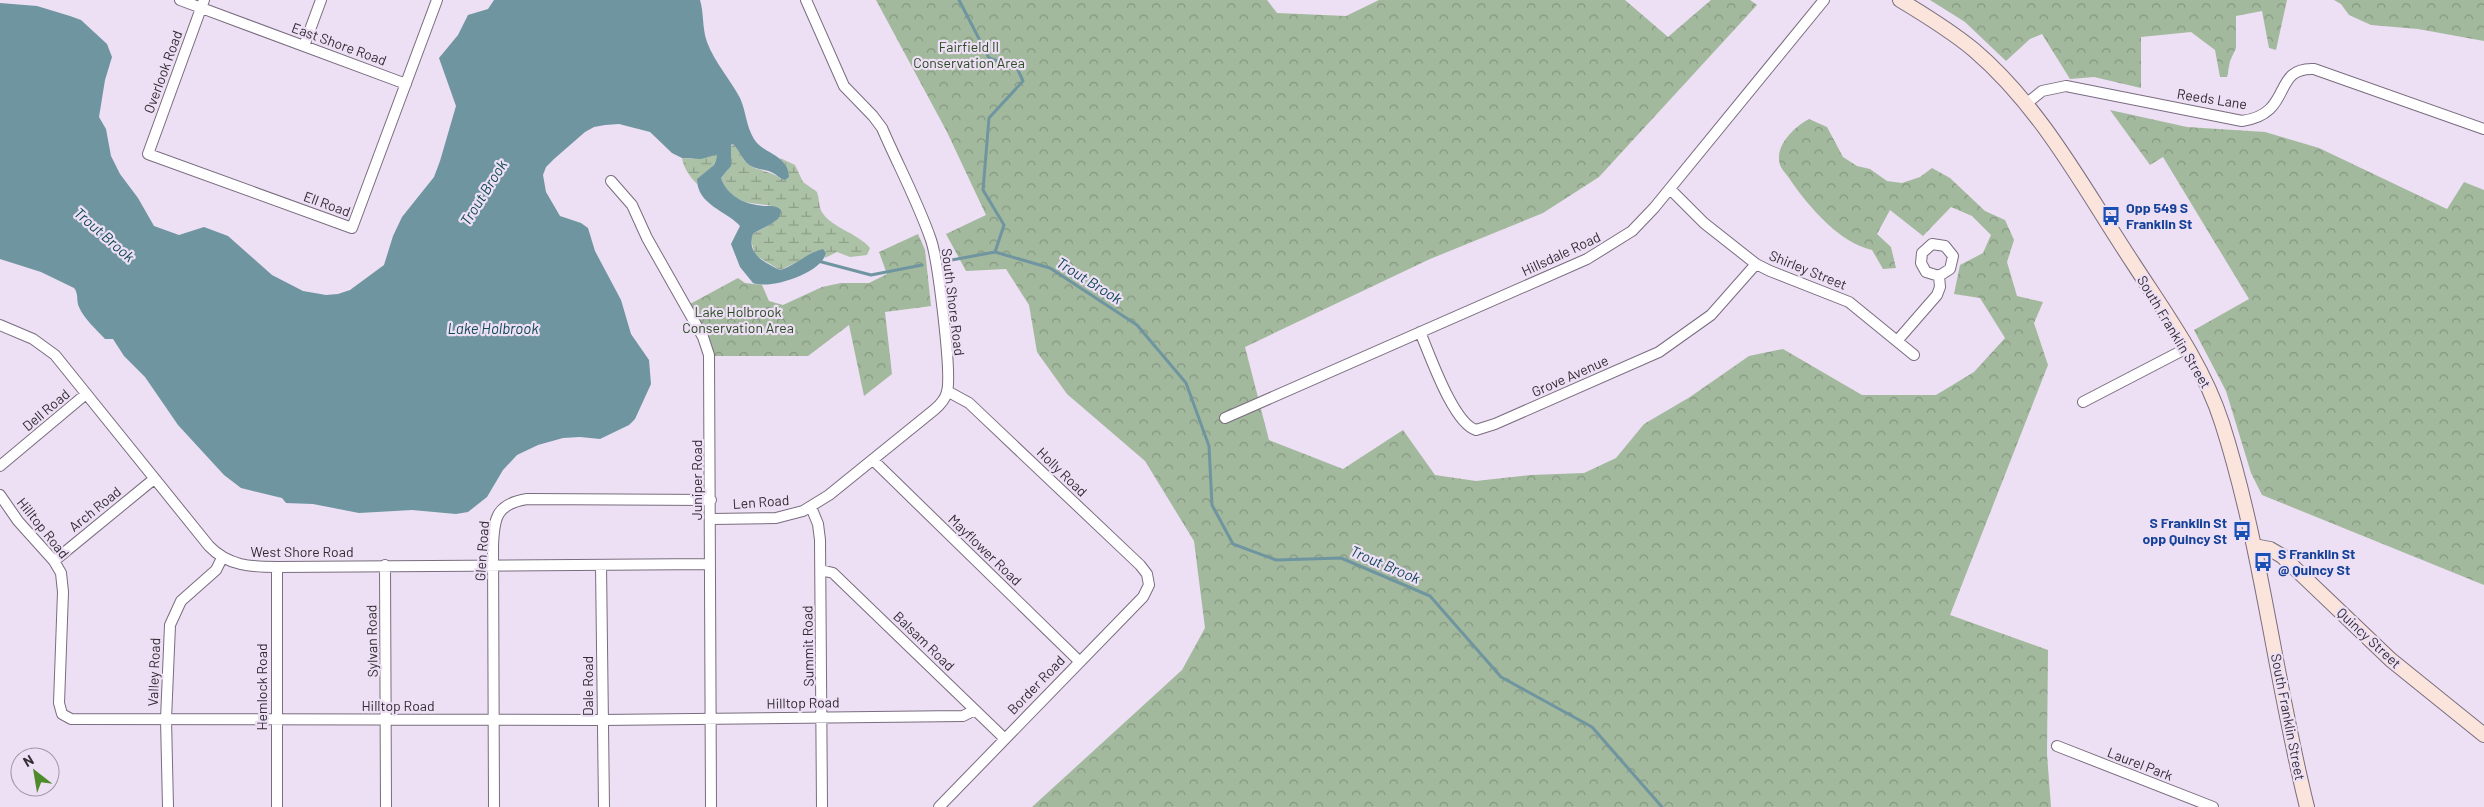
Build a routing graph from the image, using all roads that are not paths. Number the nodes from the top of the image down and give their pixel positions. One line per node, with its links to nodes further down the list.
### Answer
1 (180, 0): 7 (street, East Shore Road)
2 (321, 0): 8 (street)
3 (437, 0): 9 (street)
4 (806, 0): 22 (street, South Shore Road)
5 (1824, 0): 14 (street, Hillsdale Road)
6 (1900, 0): 10 (main road, South Franklin Street)
7 (202, 4): 8 (street, East Shore Road); 12 (street, Overlook Road)
8 (304, 46): 9 (street, East Shore Road)
9 (406, 84): 12 (street, Ell Road)
10 (2026, 104): 11 (street, Reeds Lane); 20 (main road, South Franklin Street)
11 (2483, 127)
12 (148, 154)
13 (611, 181): 30 (street, Juniper Road)
14 (1670, 189): 15 (street, Shirley Street); 18 (street, Hillsdale Road)
15 (1756, 264): 18 (street, Grove Avenue); 19 (street, Shirley Street)
16 (1939, 276): 19 (street)
17 (0, 325): 23 (street, West Shore Road)
18 (1420, 332): 25 (street, Hillsdale Road)
19 (1898, 341): 21 (street, Shirley Street)
20 (2188, 348): 24 (street); 33 (main road, South Franklin Street)
21 (1914, 355)
22 (947, 391): 26 (street); 42 (street, Holly Road)
23 (86, 394): 27 (street, Dell Road); 28 (street, West Shore Road)
24 (2083, 402)
25 (1225, 418)
26 (873, 460): 31 (street); 43 (street, Mayflower Road)
27 (0, 466)
28 (154, 479): 34 (street, West Shore Road); 35 (street, Arch Road)
29 (0, 495): 35 (street, Hilltop Road)
30 (711, 500): 32 (street, Juniper Road); 38 (street, Glen Road)
31 (811, 508): 32 (street, Len Road); 41 (street, Summit Road)
32 (711, 519): 36 (street, Juniper Road)
33 (2254, 546): 52 (main road, Quincy Street); 64 (main road, South Franklin Street)
34 (222, 558): 40 (street, West Shore Road); 47 (street, Valley Road)
35 (54, 561): 47 (street, Hilltop Road)
36 (710, 564): 39 (street, West Shore Road); 49 (street, Juniper Road)
37 (385, 565): 38 (street, West Shore Road); 40 (street, West Shore Road); 50 (street, Sylvan Road)
38 (493, 565): 39 (street, West Shore Road); 46 (street, Glen Road)
39 (601, 565): 51 (street, Dale Road)
40 (277, 567): 48 (street, Hemlock Road)
41 (821, 570): 44 (street, Balsam Road); 45 (street, Summit Road)
42 (1149, 581): 43 (street, Border Road)
43 (1079, 661): 53 (street, Border Road)
44 (975, 710): 45 (street, Hilltop Road); 53 (street, Balsam Road)
45 (822, 716): 49 (street, Hilltop Road); 61 (street, Summit Road)
46 (493, 718): 50 (street, Hilltop Road); 51 (street, Hilltop Road); 58 (street, Glen Road)
47 (166, 719): 48 (street, Hilltop Road); 55 (street, Valley Road)
48 (276, 719): 50 (street, Hilltop Road); 56 (street, Hemlock Road)
49 (710, 719): 51 (street, Hilltop Road); 60 (street, Juniper Road)
50 (386, 720): 57 (street, Sylvan Road)
51 (602, 720): 59 (street, Dale Road)
52 (2484, 735)
53 (1004, 738): 62 (street, Border Road)
54 (2057, 746): 63 (street, Laurel Park)
55 (168, 807)
56 (277, 807)
57 (386, 807)
58 (494, 807)
59 (604, 807)
60 (711, 807)
61 (822, 807)
62 (939, 807)
63 (2213, 807)
64 (2307, 807)

